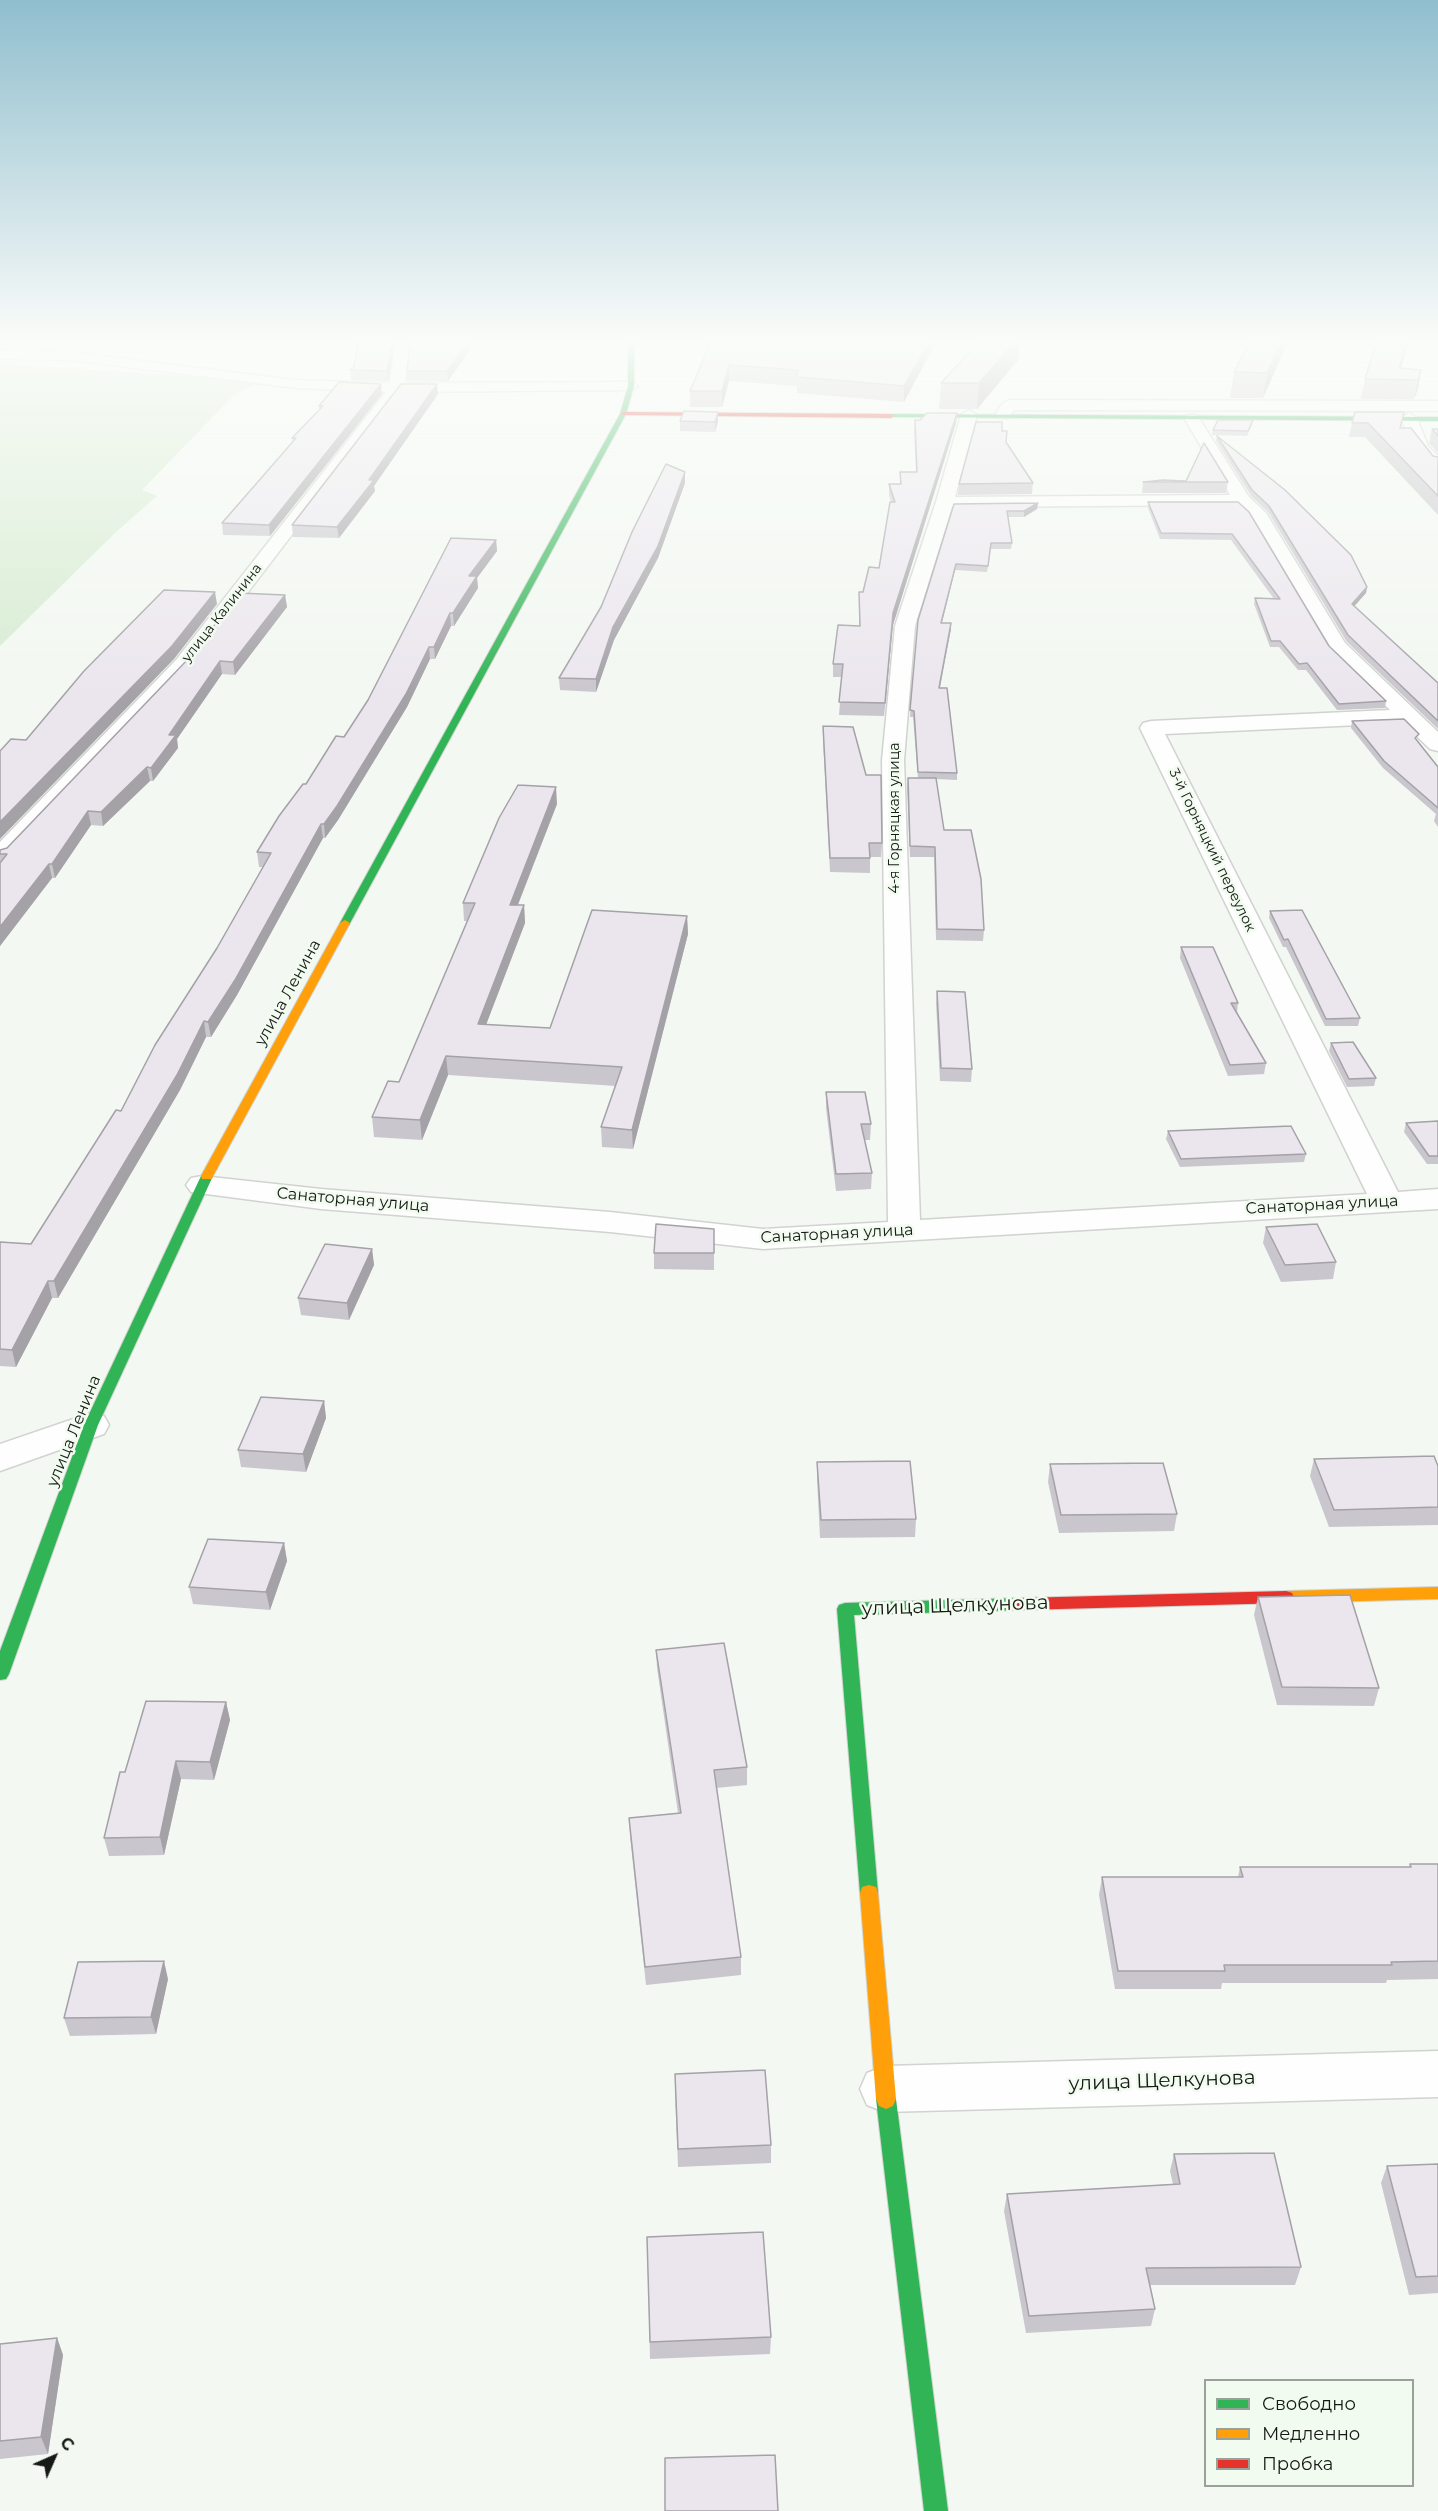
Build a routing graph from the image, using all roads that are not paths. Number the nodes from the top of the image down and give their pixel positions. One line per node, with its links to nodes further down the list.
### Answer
1 (340, 461): 9 (street, улица Калинина)
2 (597, 461): 10 (main road, улица Ленина)
3 (956, 461): 6 (street, 4-я Горняцкая улица)
4 (1218, 461): 5 (street)
5 (1242, 500): 6 (street); 7 (street)
6 (945, 502): 13 (street, 4-я Горняцкая улица)
7 (1407, 716): 8 (street); 12 (street, 3-й Горняцкий переулок)
8 (1438, 744)
9 (0, 856)
10 (202, 1185): 13 (street, Санаторная улица); 14 (main road, улица Ленина)
11 (1438, 1199): 12 (street, Санаторная улица)
12 (1387, 1201): 13 (street, Санаторная улица)
13 (904, 1231)
14 (92, 1425): 15 (street); 17 (main road, улица Ленина)
15 (0, 1458)
16 (1438, 1593): 19 (main road, улица Щелкунова)
17 (0, 1674)
18 (1438, 2074): 19 (street, улица Щелкунова)
19 (885, 2089): 20 (main road, улица Щелкунова)
20 (936, 2511)

